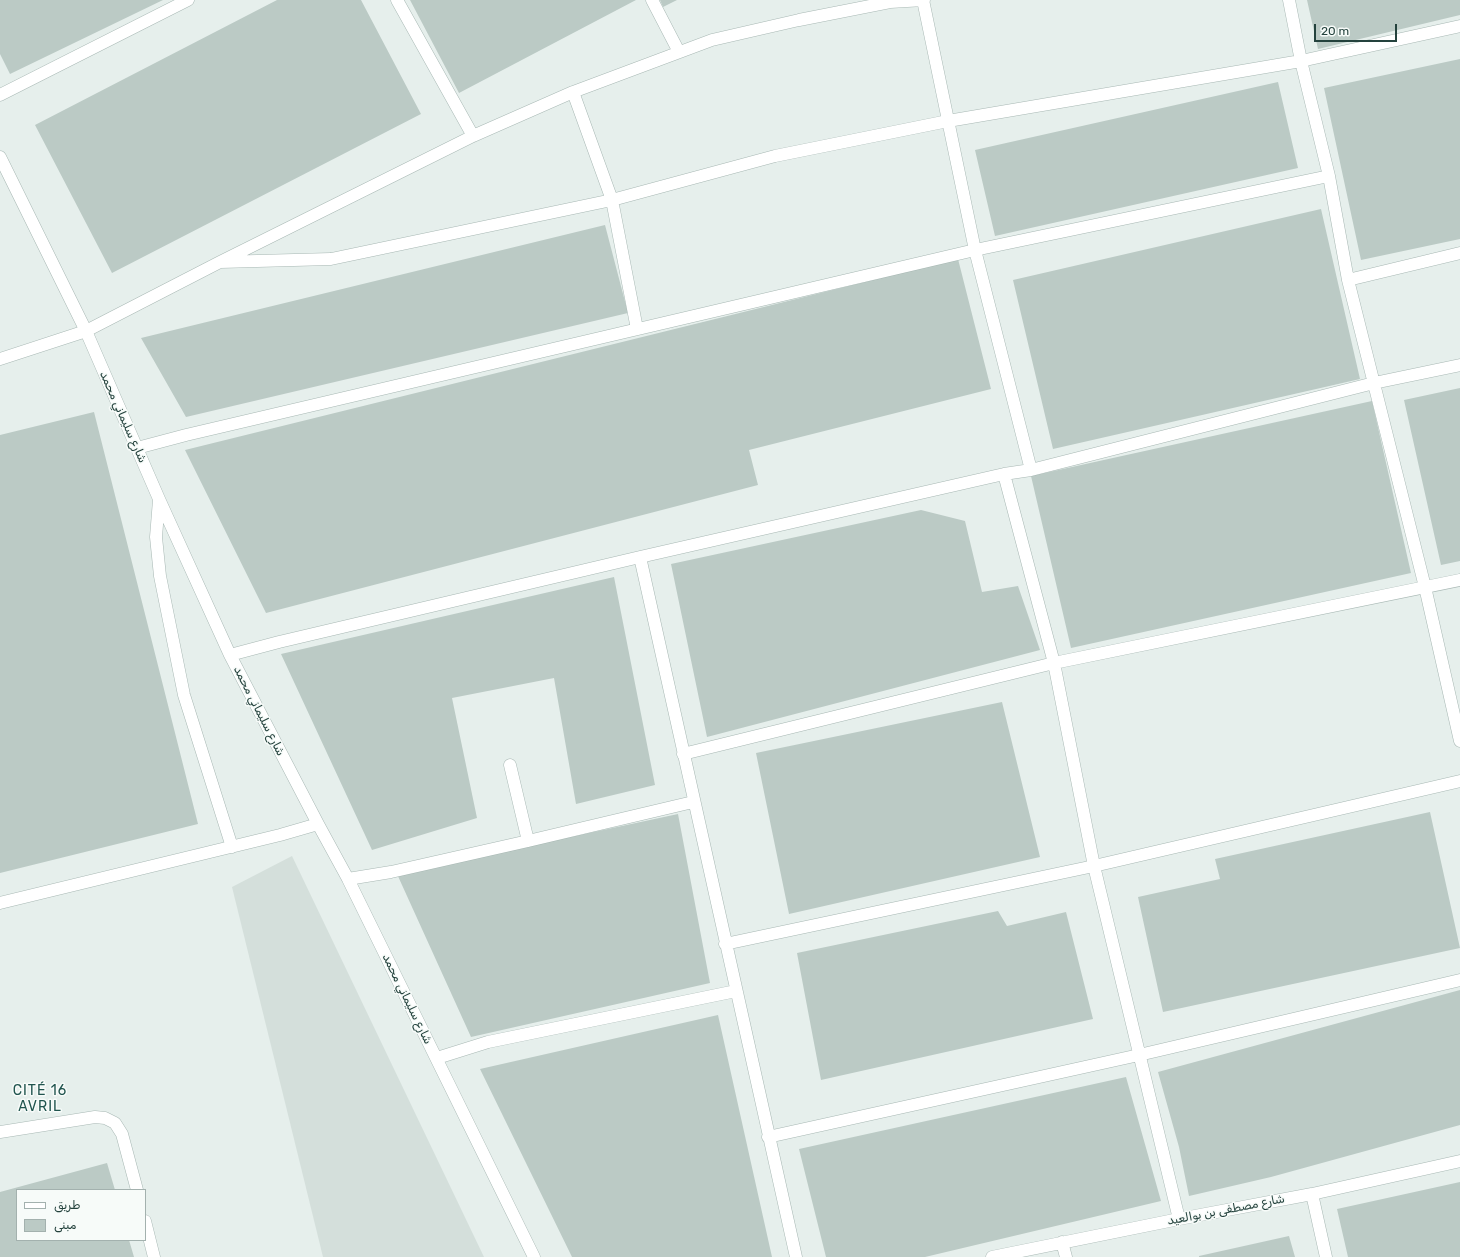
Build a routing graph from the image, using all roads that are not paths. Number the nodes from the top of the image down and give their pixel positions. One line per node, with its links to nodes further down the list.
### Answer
1 (188, 0): 11 (street)
2 (397, 0): 13 (street)
3 (652, 0): 8 (street)
4 (924, 0): 6 (street); 12 (street)
5 (1288, 0): 9 (street)
6 (890, 1): 8 (street)
7 (1460, 26): 9 (street)
8 (679, 52): 10 (street)
9 (1302, 61): 12 (street); 15 (street)
10 (573, 92): 13 (street); 16 (street)
11 (0, 95)
12 (948, 121): 16 (street); 17 (street)
13 (472, 136): 19 (street)
14 (0, 157): 22 (street, شارع سليماني محمد)
15 (1329, 176): 17 (street); 20 (street)
16 (612, 200): 19 (street); 21 (street)
17 (975, 250): 21 (street); 27 (street)
18 (1460, 253): 20 (street)
19 (220, 262): 22 (street)
20 (1348, 280): 25 (street)
21 (637, 329): 26 (street)
22 (86, 331): 23 (street); 26 (street, شارع سليماني محمد)
23 (0, 359)
24 (1460, 365): 25 (street)
25 (1374, 383): 27 (street); 32 (street)
26 (136, 448): 29 (street, شارع سليماني محمد)
27 (1031, 470): 28 (street)
28 (1004, 474): 30 (street); 34 (street)
29 (159, 499): 33 (street, شارع سليماني محمد); 42 (street)
30 (640, 557): 33 (street); 36 (street)
31 (1460, 580): 32 (street)
32 (1425, 587): 34 (street); 35 (street)
33 (230, 655): 40 (street, شارع سليماني محمد)
34 (1054, 663): 36 (street); 43 (street)
35 (1460, 741)
36 (683, 754): 39 (street)
37 (510, 765): 41 (street)
38 (1460, 781): 43 (street)
39 (693, 802): 41 (street); 46 (street)
40 (318, 824): 42 (street); 44 (street, شارع سليماني محمد)
41 (528, 841): 44 (street)
42 (232, 847): 45 (street)
43 (1094, 866): 46 (street); 49 (street)
44 (348, 879): 50 (street, شارع سليماني محمد)
45 (0, 903)
46 (725, 944): 48 (street)
47 (1460, 980): 49 (street)
48 (736, 991): 50 (street); 52 (street)
49 (1139, 1055): 52 (street); 56 (street)
50 (437, 1058): 60 (street, شارع سليماني محمد)
51 (0, 1132): 54 (street)
52 (768, 1137): 61 (street)
53 (1460, 1161): 55 (street, شارع مصطفى بن بوالعيد)
54 (137, 1189)
55 (1312, 1194): 56 (street, شارع مصطفى بن بوالعيد); 64 (street)
56 (1179, 1219): 58 (street, شارع مصطفى بن بوالعيد)
57 (146, 1225): 59 (street)
58 (1062, 1242): 62 (street, شارع مصطفى بن بوالعيد); 63 (street)
59 (154, 1257)
60 (534, 1257)
61 (796, 1257)
62 (992, 1257)
63 (1066, 1257)
64 (1326, 1257)

